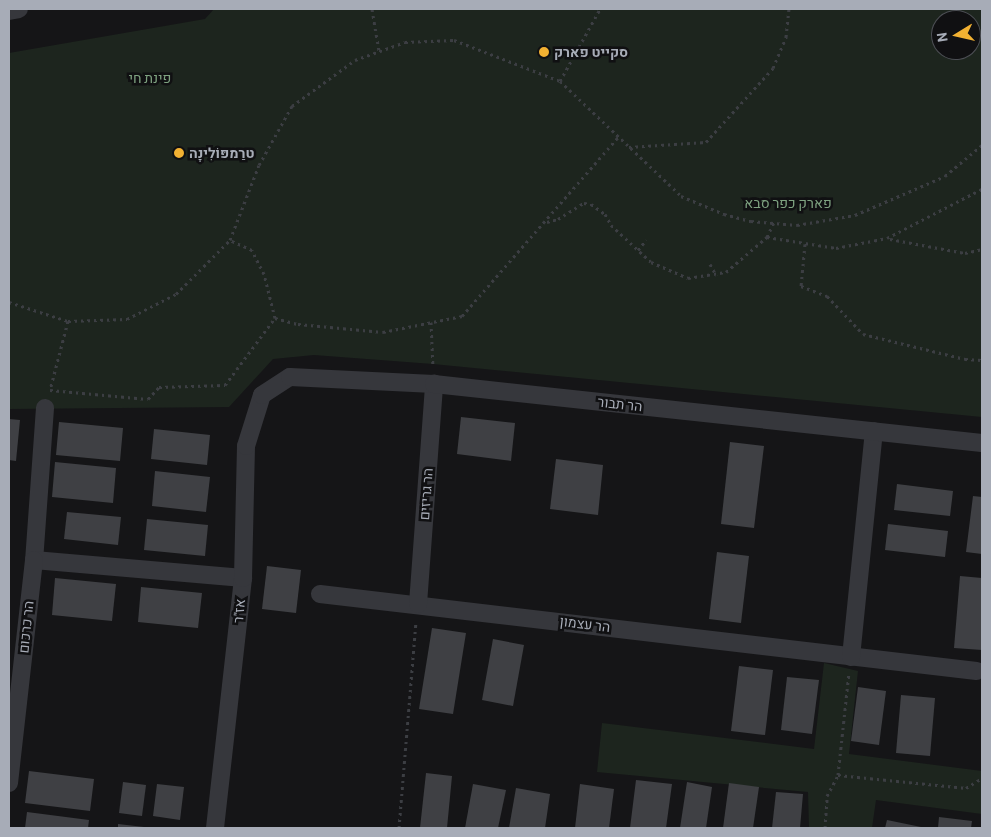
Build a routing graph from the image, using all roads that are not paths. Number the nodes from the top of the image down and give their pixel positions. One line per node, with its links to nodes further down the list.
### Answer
1 (19, 9): 2 (street)
2 (9, 10)
3 (434, 384): 4 (street, הר תבור); 6 (street, הר תבור); 11 (street, הר גריזים)
4 (262, 395): 9 (street, אז"ר)
5 (45, 408): 8 (street, הר כרכום)
6 (874, 431): 7 (street, הר תבור); 12 (street)
7 (982, 443)
8 (34, 560): 9 (street); 14 (street, הר כרכום)
9 (243, 578): 15 (street, אז"ר)
10 (320, 594): 11 (street, הר עצמון)
11 (418, 604): 12 (street, הר עצמון)
12 (851, 657): 13 (street, הר עצמון)
13 (976, 671)
14 (9, 783)
15 (214, 828)

